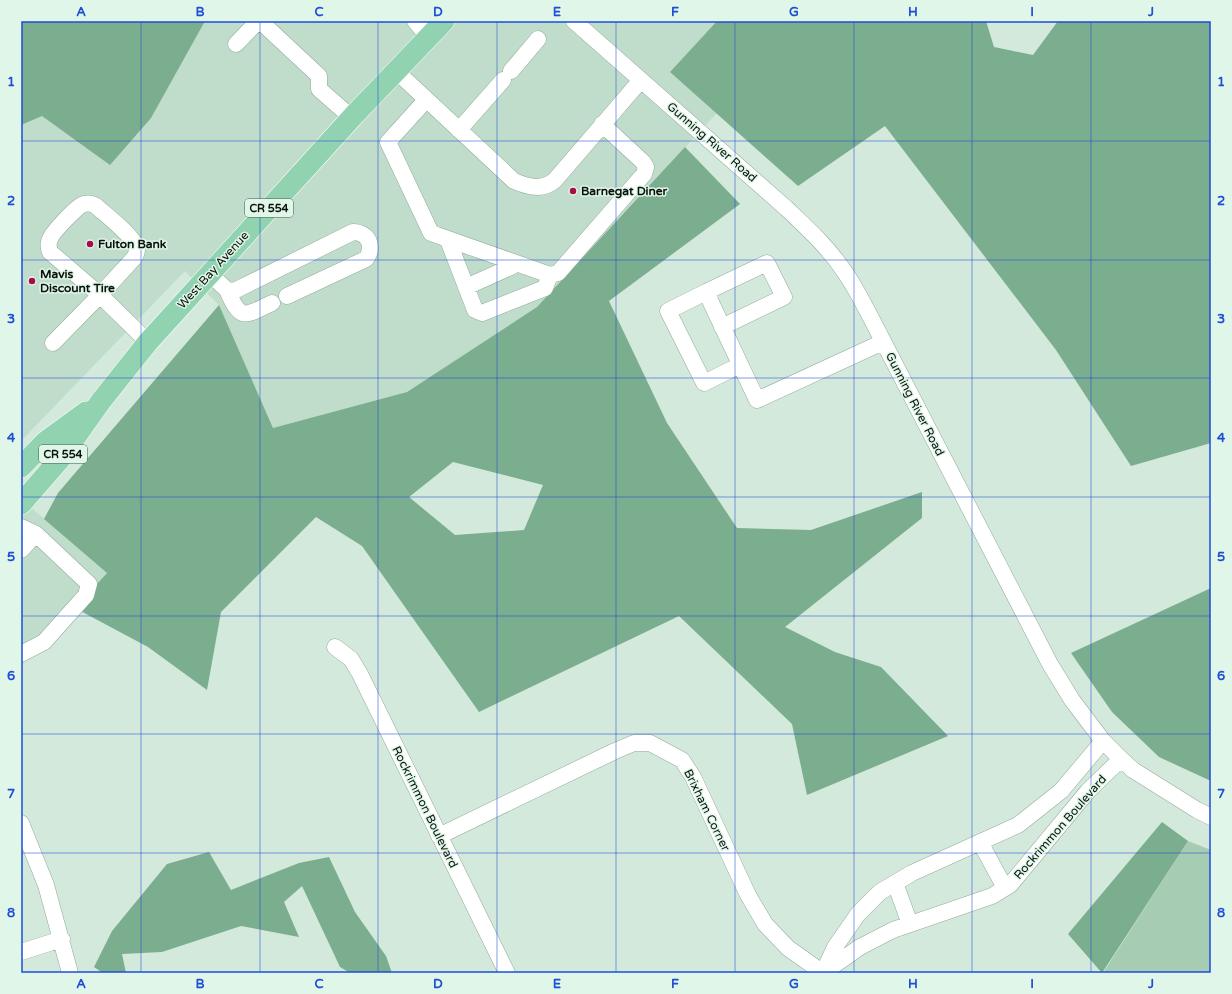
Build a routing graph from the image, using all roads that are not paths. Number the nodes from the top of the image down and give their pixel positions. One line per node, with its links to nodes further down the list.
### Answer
1 (259, 21): 7 (street); 11 (street)
2 (415, 21): 5 (street)
3 (444, 21): 5 (main road, West Bay Avenue / CR 554)
4 (574, 21): 9 (street, Gunning River Road)
5 (428, 37): 8 (main road, West Bay Avenue / CR 554)
6 (538, 39): 13 (street)
7 (236, 44)
8 (396, 72): 10 (street); 11 (main road, West Bay Avenue / CR 554)
9 (641, 80): 12 (street); 26 (street, Gunning River Road)
10 (426, 100): 13 (street); 14 (street)
11 (352, 118): 16 (main road, West Bay Avenue / CR 554)
12 (602, 124): 13 (street); 17 (street)
13 (459, 130)
14 (448, 240): 15 (street); 18 (street)
15 (514, 263): 17 (street); 18 (street)
16 (210, 274): 19 (street); 25 (main road, West Bay Avenue / CR 554)
17 (550, 275): 18 (street)
18 (466, 287)
19 (227, 290): 22 (street); 23 (street)
20 (706, 292): 24 (street); 24 (street); 28 (street)
21 (100, 295): 21 (street); 25 (street); 27 (street)
22 (287, 296)
23 (272, 303)
24 (722, 327): 28 (street)
25 (148, 342): 29 (main road, West Bay Avenue / CR 554)
26 (883, 342): 28 (street); 37 (street, Gunning River Road)
27 (53, 343)
28 (740, 365)
29 (101, 401): 30 (main road, West Bay Avenue / CR 554); 31 (main road, West Bay Avenue / CR 554)
30 (23, 467)
31 (21, 505): 33 (street)
32 (21, 527): 33 (street)
33 (36, 534): 34 (street); 36 (street)
34 (21, 550)
35 (335, 647): 43 (street, Rockrimmon Boulevard)
36 (21, 654)
37 (1103, 741): 38 (street, Gunning River Road); 39 (street, Rockrimmon Boulevard)
38 (1121, 759): 40 (street, Gunning River Road); 42 (street, Rockrimmon Boulevard)
39 (1038, 810): 42 (street); 44 (street, Rockrimmon Boulevard)
40 (1211, 817)
41 (21, 823): 48 (street)
42 (1057, 828): 46 (street, Rockrimmon Boulevard)
43 (439, 836): 51 (street, Rockrimmon Boulevard); 52 (street, Brixham Corner)
44 (980, 842): 45 (street, Rockrimmon Boulevard); 46 (street)
45 (895, 883): 47 (street); 52 (street, Rockrimmon Boulevard)
46 (1005, 888): 47 (street, Rockrimmon Boulevard)
47 (910, 924): 52 (street, Rockrimmon Boulevard)
48 (62, 940): 49 (street); 50 (street)
49 (21, 952)
50 (70, 973)
51 (507, 973)
52 (823, 973)

